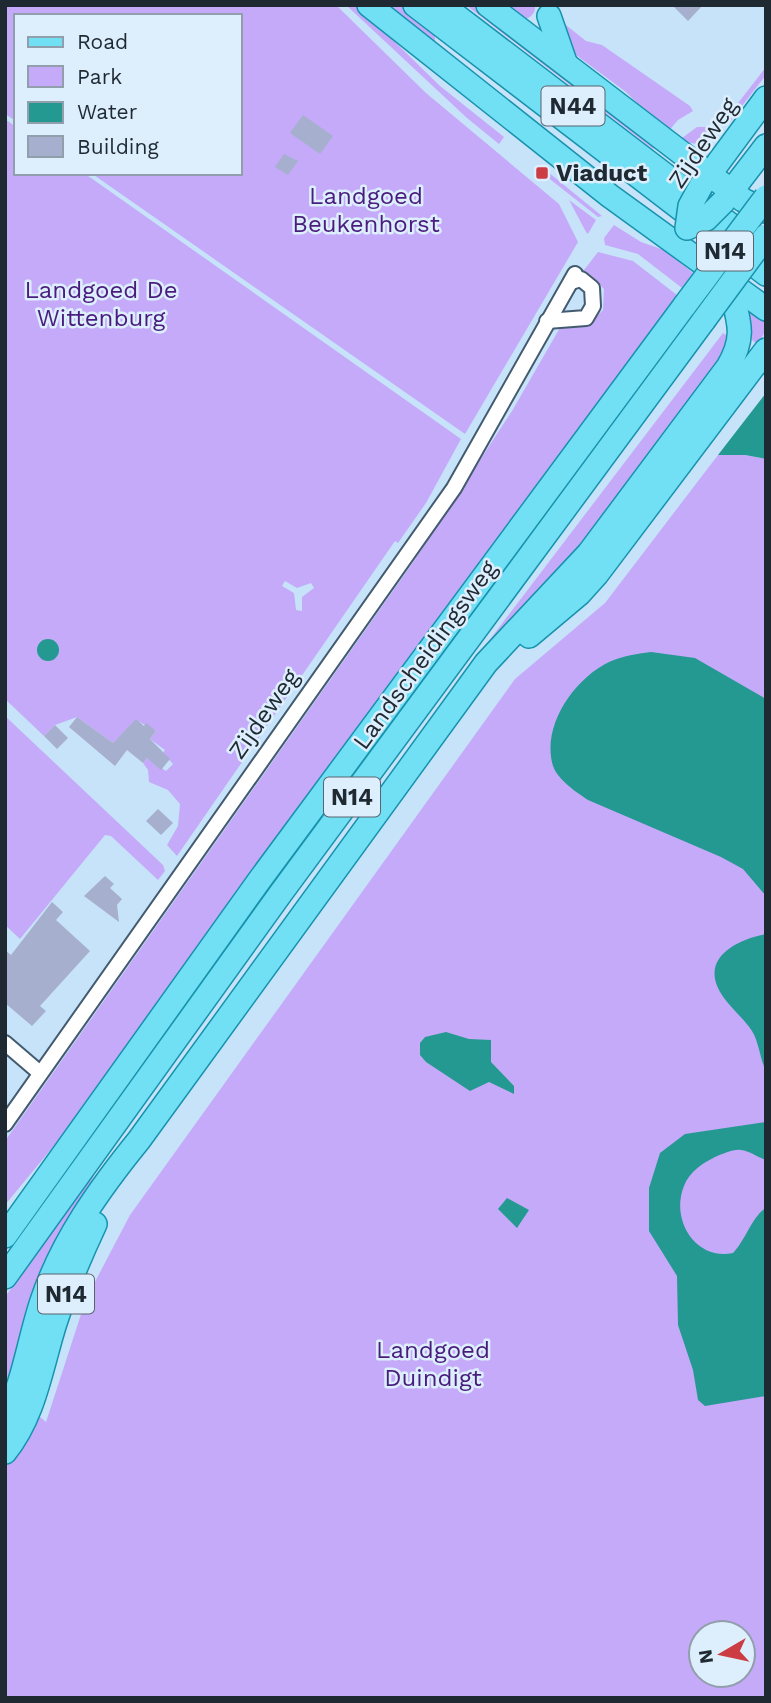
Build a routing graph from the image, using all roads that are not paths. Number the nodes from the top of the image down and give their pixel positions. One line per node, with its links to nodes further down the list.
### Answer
1 (369, 5): 13 (main road, N44)
2 (415, 5): 12 (main road, N44)
3 (442, 5): 12 (main road, N44)
4 (488, 5): 6 (main road, N44)
5 (551, 10): 6 (main road); 7 (main road)
6 (518, 25): 7 (main road, N44)
7 (566, 65): 12 (main road, N44)
8 (766, 99): 12 (main road, Zijdeweg)
9 (759, 155): 10 (main road, Zijdeweg / N14); 11 (main road)
10 (727, 197): 11 (main road, N44); 12 (main road, N44); 12 (main road, Zijdeweg / N14, bridge)
11 (764, 205): 27 (main road, Landscheidingsweg / N14, bridge)
12 (692, 209): 13 (main road, N14); 15 (main road, N44); 16 (main road, N14); 17 (main road, N44)
13 (654, 228): 16 (main road, N44)
14 (766, 236): 28 (main road, Landscheidingsweg / N14, bridge)
15 (766, 252)
16 (704, 264): 18 (main road, N44)
17 (766, 274)
18 (729, 282): 19 (main road, N44); 22 (main road, N14)
19 (766, 309)
20 (547, 321): 20 (street, Zijdeweg); 24 (street, Zijdeweg)
21 (766, 350): 22 (main road, N14)
22 (460, 700): 26 (main road, N14)
23 (5, 1043): 24 (street)
24 (40, 1073): 25 (street, Zijdeweg)
25 (5, 1124)
26 (139, 1140): 29 (main road, N14); 30 (main road, N14)
27 (5, 1236)
28 (5, 1277)
29 (5, 1419)
30 (5, 1452)

